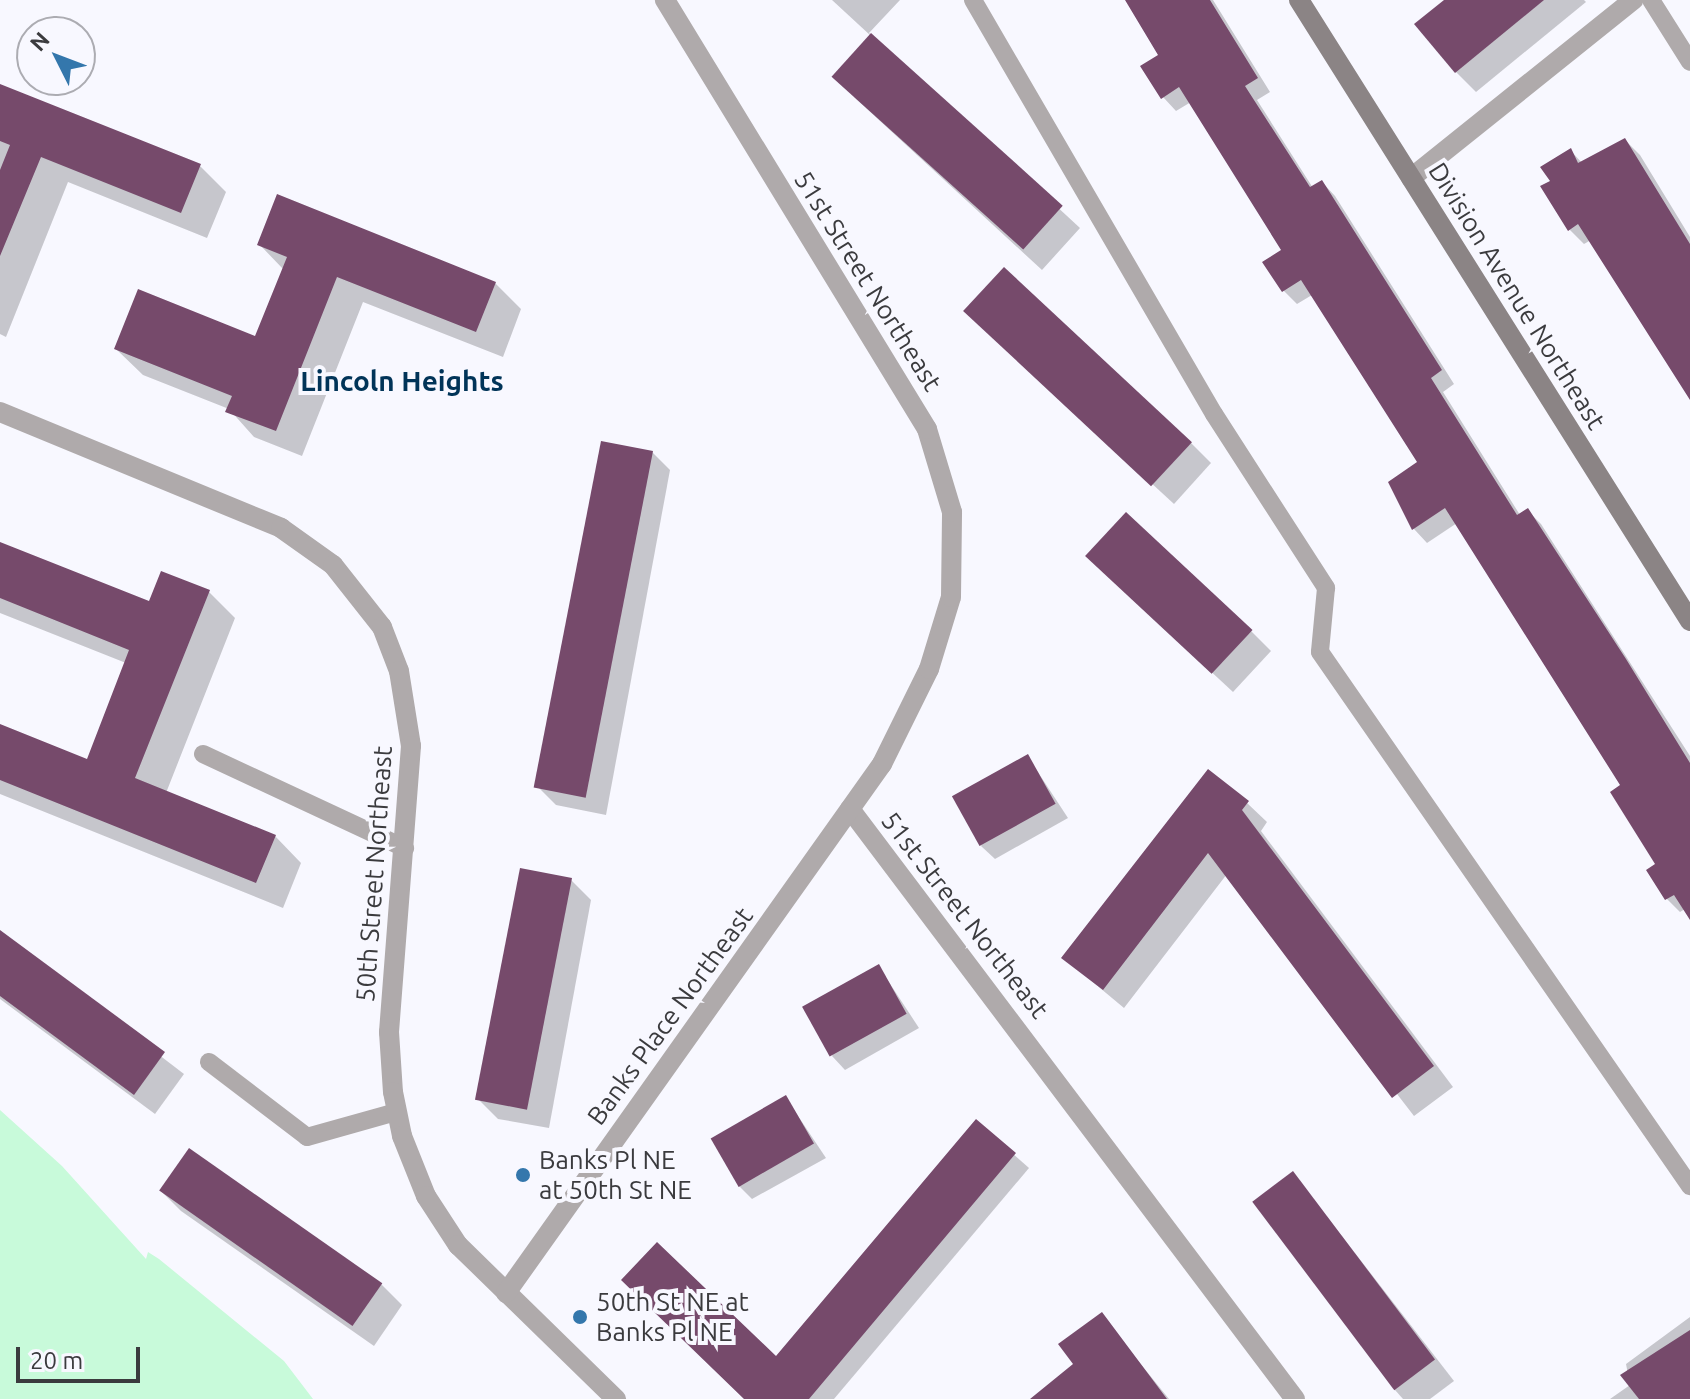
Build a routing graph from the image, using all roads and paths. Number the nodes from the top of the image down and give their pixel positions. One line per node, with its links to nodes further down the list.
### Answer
1 (665, 0): 11 (street, 51st Street Northeast)
2 (973, 0): 15 (lane)
3 (1299, 0): 7 (street, Division Avenue Northeast)
4 (1633, 0): 7 (street)
5 (1651, 0): 6 (lane)
6 (1690, 62)
7 (1411, 178): 9 (street, Division Avenue Northeast)
8 (0, 412): 12 (street, 50th Street Northeast)
9 (1690, 621)
10 (203, 754): 12 (lane)
11 (850, 809): 16 (street, Banks Place Northeast); 18 (street, 51st Street Northeast)
12 (405, 848): 14 (street, 50th Street Northeast)
13 (209, 1062): 14 (lane)
14 (396, 1112): 16 (street, 50th Street Northeast)
15 (1690, 1186)
16 (506, 1293): 17 (street, 50th Street Northeast)
17 (616, 1399)
18 (1295, 1399)

